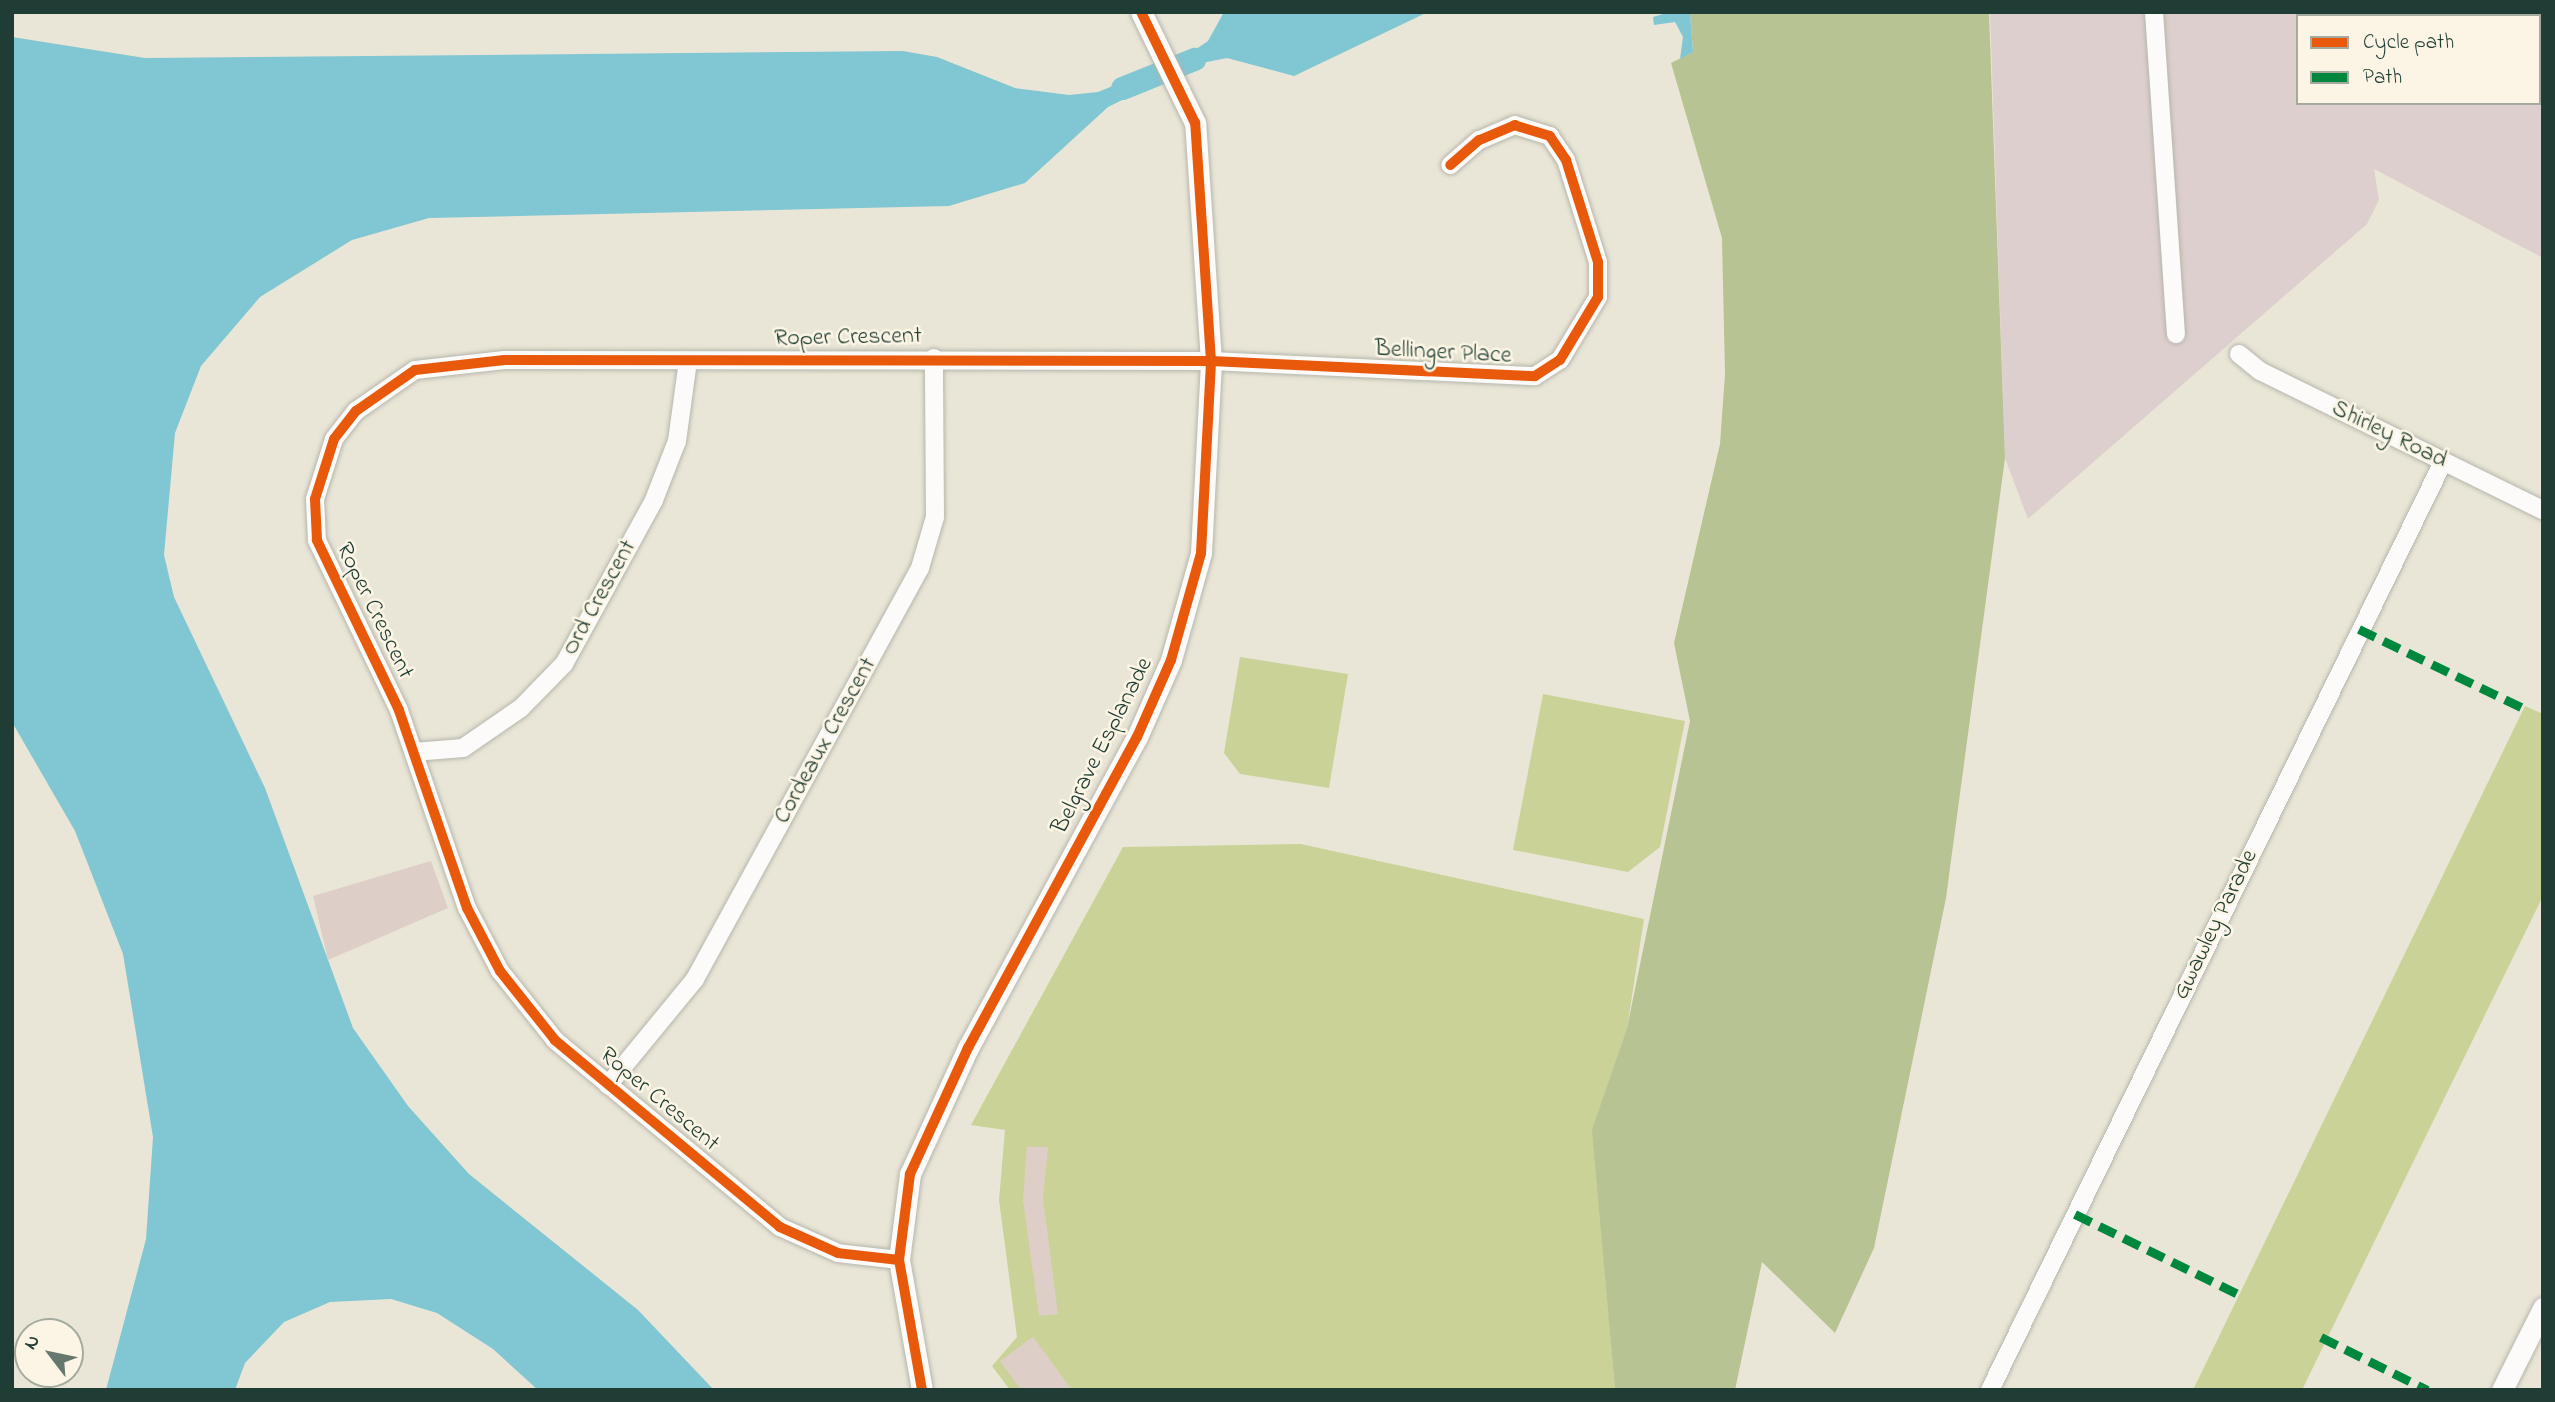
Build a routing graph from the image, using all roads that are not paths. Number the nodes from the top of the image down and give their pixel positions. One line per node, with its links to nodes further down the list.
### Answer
1 (1141, 12): 8 (street, Belgrave Esplanade)
2 (2154, 12): 4 (street)
3 (1450, 165): 8 (street, Bellinger Place)
4 (2176, 334)
5 (2239, 354): 9 (street, Shirley Road)
6 (934, 358): 7 (street, Roper Crescent); 8 (street, Roper Crescent); 12 (street, Cordeaux Crescent)
7 (688, 361): 11 (street, Ord Crescent); 11 (street, Roper Crescent)
8 (1211, 361): 13 (street, Belgrave Esplanade)
9 (2443, 462): 10 (street, Shirley Road); 16 (street, Gwawley Parade)
10 (2543, 510)
11 (414, 752): 12 (street, Roper Crescent)
12 (608, 1085): 13 (street, Roper Crescent)
13 (899, 1260): 15 (street, Belgrave Esplanade)
14 (2543, 1308): 17 (street)
15 (922, 1390)
16 (1990, 1390)
17 (2502, 1390)

